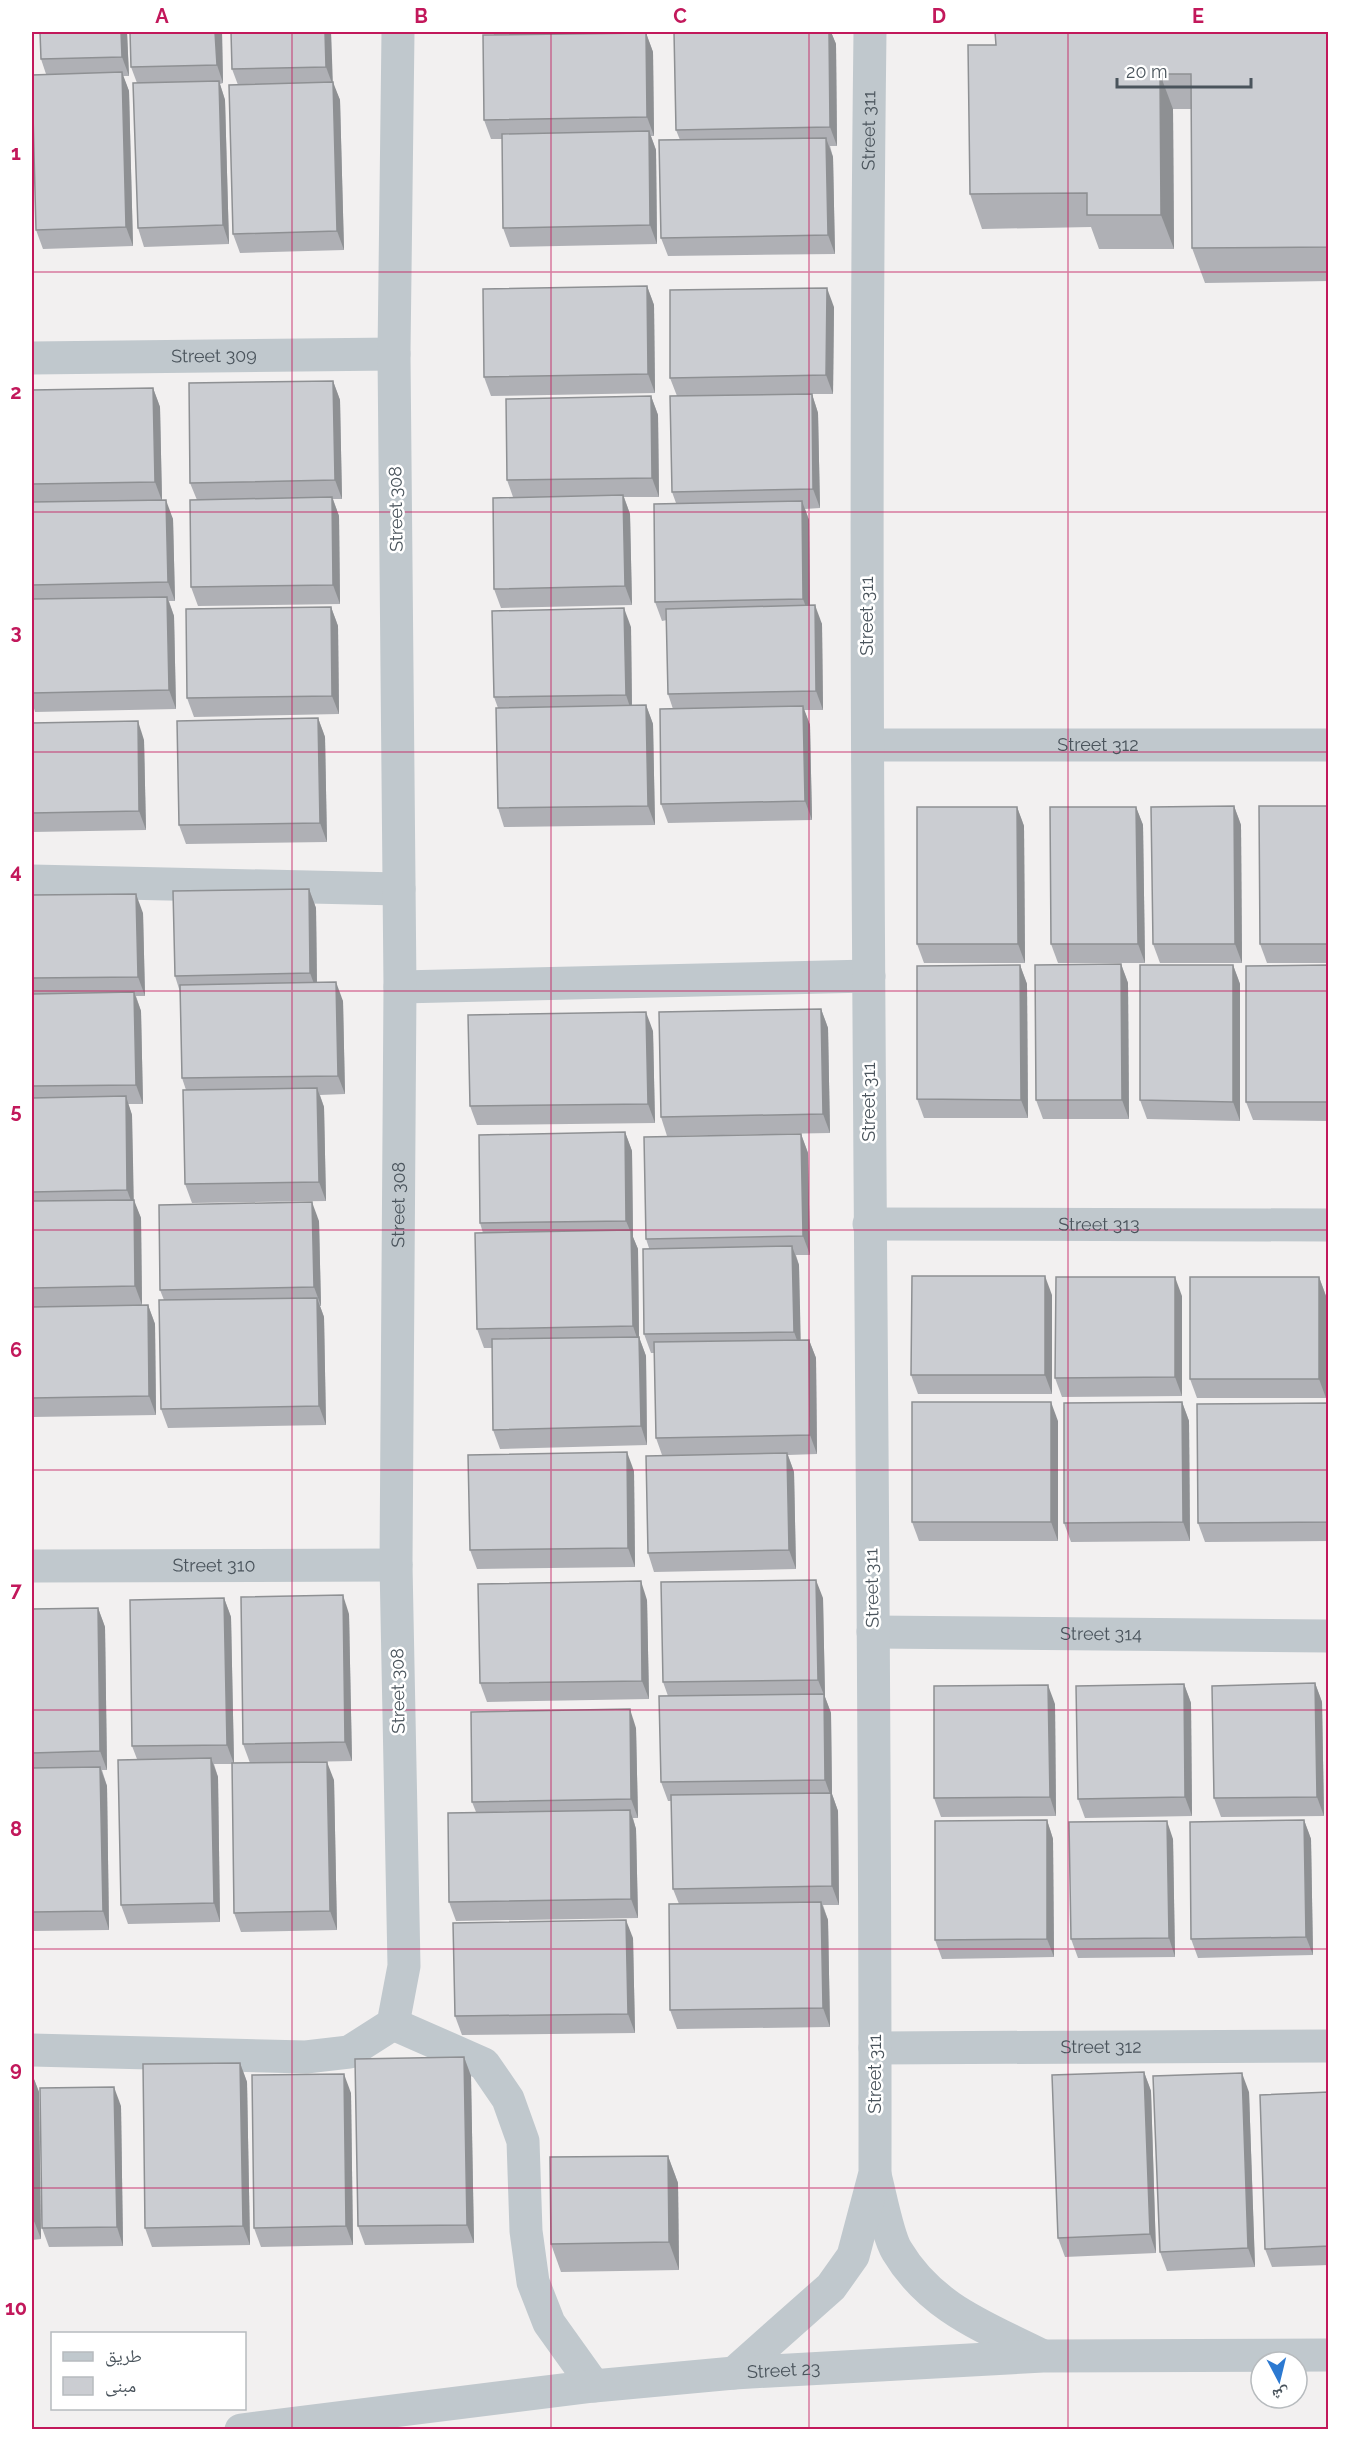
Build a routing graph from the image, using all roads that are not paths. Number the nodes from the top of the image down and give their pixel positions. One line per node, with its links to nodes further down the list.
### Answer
1 (398, 32): 3 (street, Street 308)
2 (870, 32): 5 (street, Street 311)
3 (394, 354): 4 (street, Street 309); 8 (street, Street 308)
4 (32, 358)
5 (868, 745): 6 (street, Street 312); 9 (street, Street 311)
6 (1329, 746)
7 (32, 881): 8 (street)
8 (399, 889): 10 (street, Street 308)
9 (869, 976): 10 (street); 11 (street, Street 311)
10 (400, 987): 13 (street, Street 308)
11 (869, 1224): 12 (street, Street 313); 15 (street, Street 311)
12 (1329, 1225)
13 (396, 1565): 14 (street, Street 310); 17 (street, Street 308)
14 (32, 1566)
15 (873, 1632): 16 (street, Street 314); 19 (street, Street 311)
16 (1329, 1636)
17 (393, 2024): 20 (street); 25 (street)
18 (1329, 2046): 19 (street, Street 312)
19 (875, 2048): 21 (street, Street 311)
20 (32, 2050)
21 (875, 2174): 23 (street, Street 311); 24 (street, Street 311)
22 (1329, 2355): 23 (street, Street 23)
23 (1043, 2356): 24 (street, Street 23)
24 (734, 2373): 25 (street, Street 23)
25 (594, 2386): 26 (street, Street 23)
26 (241, 2430)

